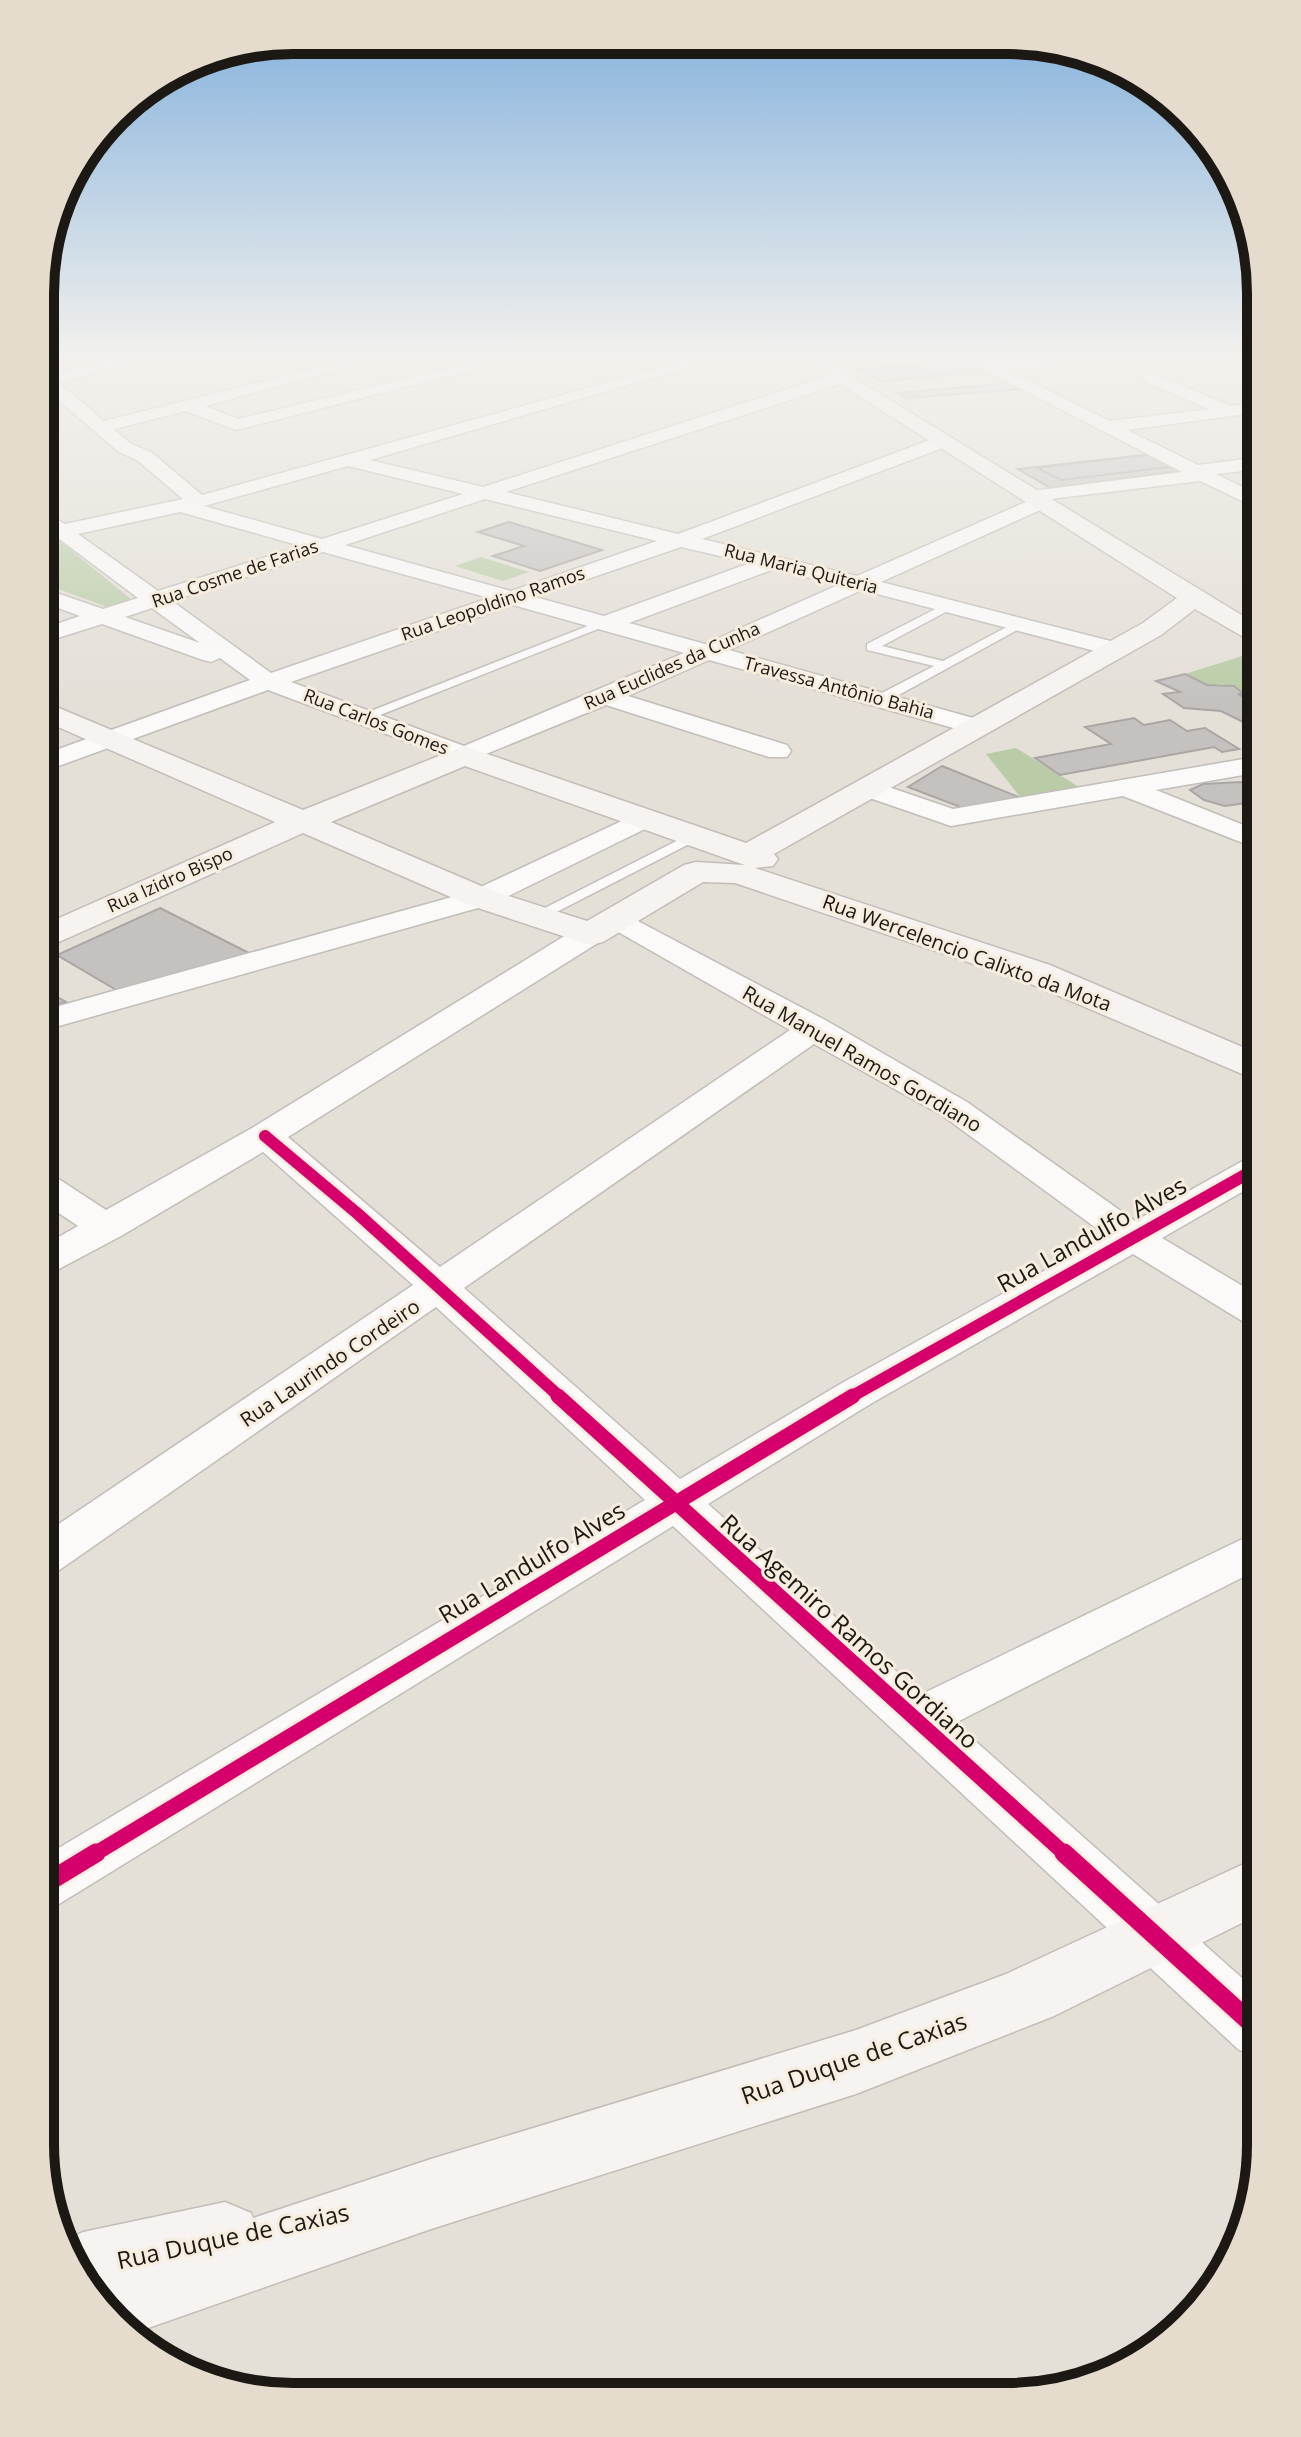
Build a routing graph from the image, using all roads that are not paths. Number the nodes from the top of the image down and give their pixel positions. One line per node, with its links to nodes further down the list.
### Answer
1 (162, 475): 12 (street)
2 (294, 475): 12 (street)
3 (410, 475): 9 (street, Rua Maria Quiteria)
4 (538, 475): 9 (street, Rua Cosme de Farias)
5 (854, 475): 15 (street, Rua Leopoldino Ramos)
6 (997, 475): 11 (street)
7 (1186, 475): 11 (street, Rua Euclides da Cunha)
8 (1201, 475): 10 (street)
9 (484, 492): 15 (street, Rua Maria Quiteria); 16 (street, Rua Cosme de Farias)
10 (1247, 497)
11 (1036, 499): 18 (street, Rua Euclides da Cunha); 20 (street)
12 (190, 504): 13 (street); 16 (street, Travessa Antônio Bahia)
13 (54, 533)
14 (54, 536): 22 (street, Rua Carlos Gomes)
15 (683, 539): 17 (street, Rua Maria Quiteria); 19 (street, Rua Leopoldino Ramos)
16 (324, 544): 19 (street, Travessa Antônio Bahia); 22 (street, Rua Cosme de Farias)
17 (774, 562): 18 (street, Rua Maria Quiteria); 27 (street)
18 (859, 583): 23 (street, Rua Maria Quiteria); 33 (street, Rua Euclides da Cunha)
19 (516, 596): 27 (street, Travessa Antônio Bahia); 36 (street, Rua Leopoldino Ramos)
20 (1193, 599): 26 (street); 29 (street, Travessa Antônio Bahia)
21 (54, 600): 24 (street)
22 (155, 601): 24 (street, Rua Cosme de Farias); 35 (street, Rua Carlos Gomes)
23 (951, 605): 28 (street, Rua Maria Quiteria); 34 (lane)
24 (98, 618): 31 (street, Rua Cosme de Farias); 35 (street)
25 (1247, 618): 26 (street)
26 (1230, 620): 29 (street); 30 (street)
27 (607, 623): 33 (street, Travessa Antônio Bahia); 40 (lane)
28 (1024, 623): 32 (street, Rua Maria Quiteria); 34 (lane)
29 (1152, 629): 32 (street, Travessa Antônio Bahia)
30 (1247, 630)
31 (54, 632)
32 (1114, 649): 41 (street, Travessa Antônio Bahia)
33 (702, 651): 37 (street, Rua Euclides da Cunha); 38 (street, Travessa Antônio Bahia)
34 (945, 665): 38 (lane)
35 (244, 666): 36 (street, Rua Carlos Gomes)
36 (268, 682): 40 (street, Rua Carlos Gomes); 42 (street, Rua Leopoldino Ramos)
37 (605, 697): 43 (street); 44 (street, Rua Euclides da Cunha)
38 (881, 699): 41 (street, Travessa Antônio Bahia)
39 (54, 715): 42 (street)
40 (365, 716): 44 (street, Rua Carlos Gomes)
41 (975, 726): 48 (street, Travessa Antônio Bahia)
42 (109, 739): 45 (street, Rua Leopoldino Ramos); 50 (street)
43 (778, 751)
44 (464, 755): 49 (street, Rua Carlos Gomes); 50 (street, Rua Euclides da Cunha)
45 (54, 760)
46 (1247, 767): 47 (street)
47 (1126, 788): 48 (street); 52 (street)
48 (871, 789): 53 (street, Travessa Antônio Bahia)
49 (643, 819): 51 (street, Rua Carlos Gomes); 54 (street)
50 (298, 823): 54 (street); 57 (street, Rua Izidro Bispo)
51 (694, 836): 53 (street, Rua Carlos Gomes); 55 (lane)
52 (1247, 836)
53 (748, 855): 60 (street, Rua Wercelencio Calixto da Mota)
54 (481, 898): 55 (street); 58 (street)
55 (537, 916): 56 (street)
56 (604, 927): 59 (street, Rua Manuel Ramos Gordiano); 61 (street, Rua Wercelencio Calixto da Mota); 62 (street)
57 (54, 933)
58 (54, 1017)
59 (815, 1028): 66 (street, Rua Manuel Ramos Gordiano); 68 (street, Rua Laurindo Cordeiro)
60 (1247, 1042)
61 (1247, 1064)
62 (265, 1136): 65 (street); 68 (street, Rua Agemiro Ramos Gordiano)
63 (1247, 1174): 66 (street, Rua Landulfo Alves)
64 (54, 1193): 65 (street)
65 (107, 1228): 67 (street)
66 (1133, 1237): 69 (street, Rua Manuel Ramos Gordiano); 70 (street, Rua Landulfo Alves)
67 (54, 1256)
68 (438, 1289): 70 (street, Rua Agemiro Ramos Gordiano); 71 (street, Rua Laurindo Cordeiro)
69 (1246, 1306)
70 (673, 1503): 73 (street, Rua Agemiro Ramos Gordiano); 74 (street, Rua Landulfo Alves)
71 (54, 1550)
72 (1246, 1555): 73 (street)
73 (915, 1720): 76 (street, Rua Agemiro Ramos Gordiano)
74 (54, 1879)
75 (1246, 1890): 76 (street, Rua Duque de Caxias)
76 (1154, 1936): 77 (street, Rua Agemiro Ramos Gordiano); 78 (street, Rua Duque de Caxias)
77 (1246, 2019)
78 (431, 2194): 79 (street, Rua Duque de Caxias); 80 (street, Rua Duque de Caxias)
79 (89, 2269)
80 (113, 2302)

